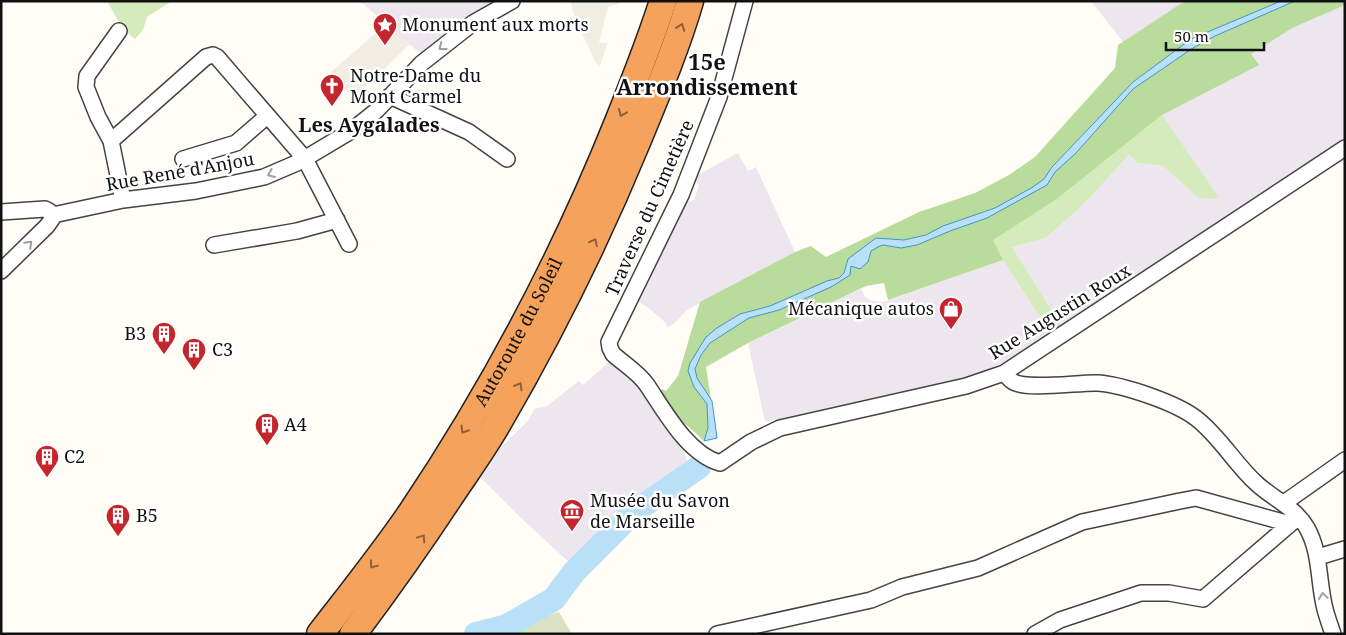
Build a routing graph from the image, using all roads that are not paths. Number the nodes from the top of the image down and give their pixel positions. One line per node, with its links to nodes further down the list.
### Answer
1 (512, 1): 6 (street, Rue René d'Anjou, one-way to 6)
2 (663, 1): 28 (highway, Autoroute du Soleil, one-way to 28)
3 (690, 1): 29 (highway, Autoroute du Soleil, one-way to 3)
4 (745, 1): 21 (street, Traverse du Cimetière)
5 (119, 31): 8 (street)
6 (390, 96): 11 (street); 12 (street, Rue René d'Anjou)
7 (268, 116): 8 (street); 10 (street); 12 (street)
8 (111, 141): 13 (street)
9 (1345, 148): 20 (street, Rue Augustin Roux)
10 (183, 158)
11 (507, 158)
12 (305, 159): 13 (street, Rue René d'Anjou, one-way to 13); 16 (street)
13 (123, 200): 15 (street, Rue René d'Anjou)
14 (1, 212): 15 (street)
15 (53, 215): 19 (street, one-way to 15)
16 (337, 220): 17 (street); 18 (street)
17 (349, 244)
18 (214, 245)
19 (1, 271)
20 (1004, 373): 21 (street, Rue Augustin Roux); 23 (street)
21 (708, 459)
22 (1345, 460): 23 (street)
23 (1284, 503): 24 (street); 25 (street)
24 (1274, 520): 25 (street); 30 (street)
25 (1295, 520): 27 (street); 31 (street)
26 (1345, 549): 27 (street)
27 (1318, 557): 32 (street, one-way to 27)
28 (320, 634)
29 (353, 634)
30 (717, 634)
31 (1035, 634)
32 (1333, 634)

